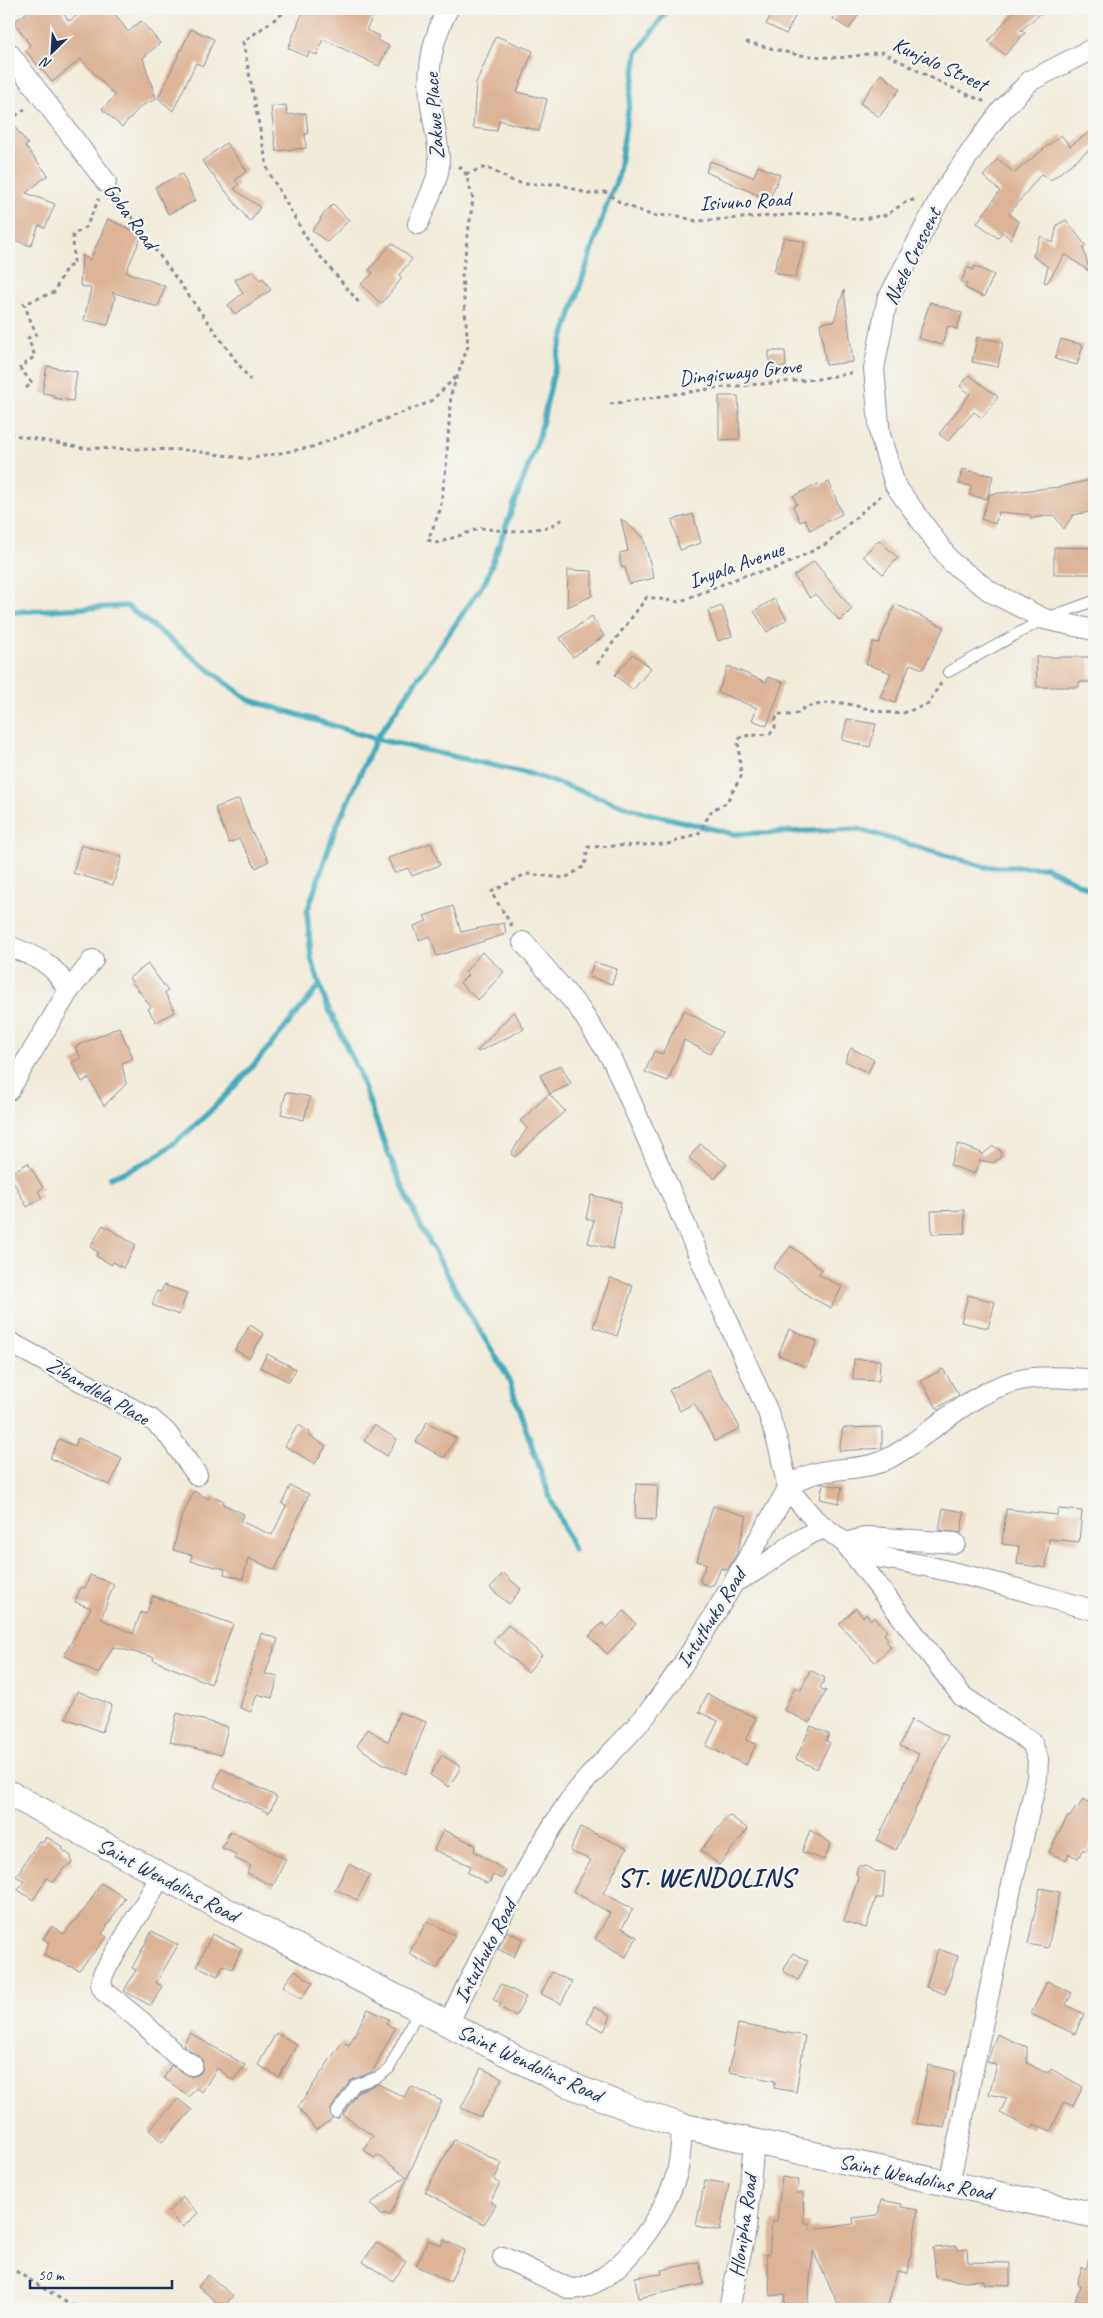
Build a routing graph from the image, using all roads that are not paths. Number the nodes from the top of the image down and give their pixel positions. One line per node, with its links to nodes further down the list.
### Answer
1 (448, 9): 5 (street, Zakwe Place)
2 (1094, 48): 7 (street, Nxele Crescent)
3 (9, 54): 4 (street, Goba Road)
4 (106, 182)
5 (418, 224)
6 (1094, 601): 7 (lane)
7 (1044, 619): 8 (street, Nxele Crescent); 9 (lane)
8 (1094, 630)
9 (948, 672)
10 (523, 942): 18 (street)
11 (9, 946): 13 (street)
12 (93, 960): 13 (street)
13 (68, 992): 14 (street)
14 (9, 1090)
15 (9, 1342): 17 (street, Zibandlela Place)
16 (1094, 1380): 18 (street, Intuthuko Road)
17 (197, 1475)
18 (788, 1489): 19 (street); 22 (street, Intuthuko Road)
19 (826, 1528): 21 (street); 22 (street)
20 (955, 1543): 21 (street)
21 (850, 1548): 23 (street); 32 (street)
22 (735, 1581): 27 (street, Intuthuko Road)
23 (1094, 1610)
24 (10, 1796): 25 (street, Saint Wendolins Road)
25 (161, 1876): 26 (street, Saint Wendolins Road); 28 (street)
26 (419, 2010): 27 (street, Saint Wendolins Road); 29 (lane)
27 (448, 2024): 30 (street, Saint Wendolins Road)
28 (192, 2065)
29 (336, 2113)
30 (682, 2126): 31 (street, Saint Wendolins Road); 34 (street)
31 (754, 2142): 32 (street, Saint Wendolins Road); 35 (street, Hlonipha Road)
32 (949, 2184): 33 (street, Saint Wendolins Road)
33 (1094, 2214)
34 (504, 2256)
35 (729, 2309)

